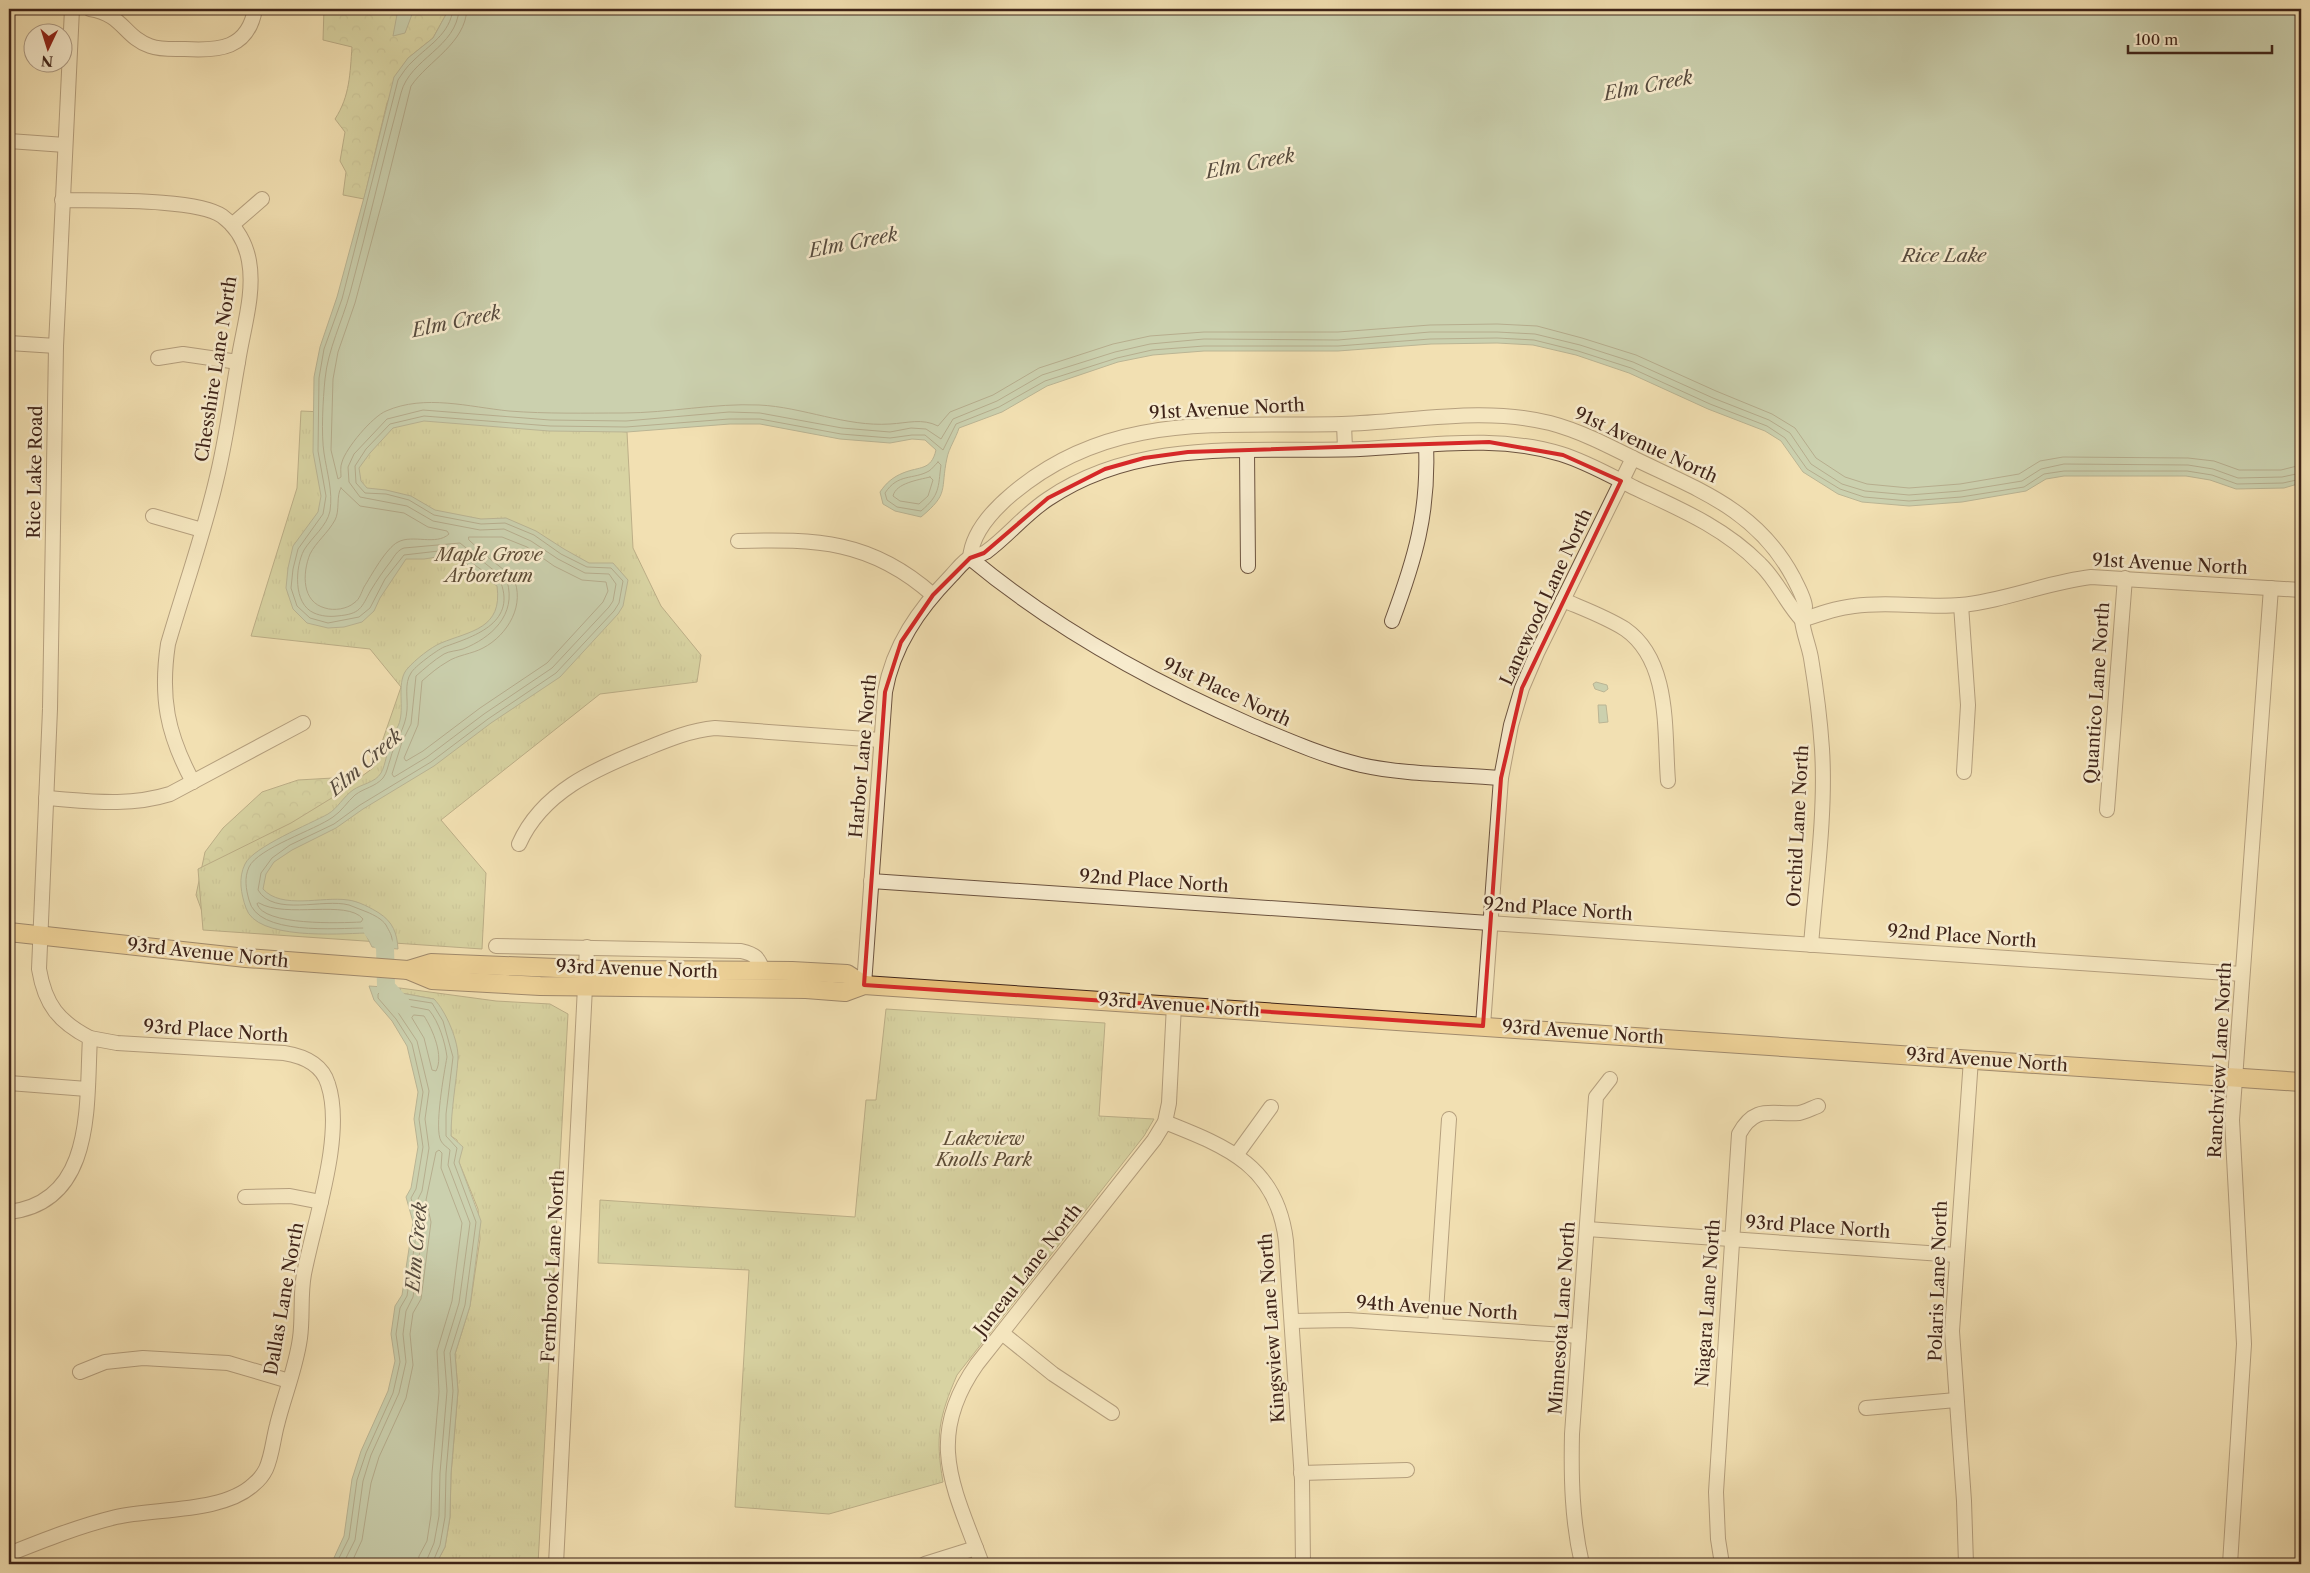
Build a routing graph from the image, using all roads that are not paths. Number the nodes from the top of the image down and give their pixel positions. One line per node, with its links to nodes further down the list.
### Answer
1 (72, 9): 5 (street, Rice Lake Road)
2 (90, 9): 3 (street)
3 (255, 9)
4 (9, 141): 5 (street)
5 (65, 145): 7 (street, Rice Lake Road)
6 (262, 198): 8 (street)
7 (62, 200): 8 (street); 10 (street, Rice Lake Road)
8 (232, 225): 12 (street, Chesshire Lane North)
9 (9, 344): 10 (street)
10 (56, 346): 38 (street, Rice Lake Road)
11 (158, 358): 12 (street)
12 (238, 362): 20 (street, Chesshire Lane North)
13 (1344, 424): 15 (street); 17 (street, 91st Avenue North); 22 (street, 91st Avenue North)
14 (1426, 445): 15 (street); 18 (street); 31 (street)
15 (1345, 449): 16 (street)
16 (1247, 451): 22 (street); 23 (street)
17 (1632, 458): 18 (street, Lanewood Lane North); 30 (street, 91st Avenue North)
18 (1621, 481): 28 (street, Lanewood Lane North); 30 (street)
19 (153, 516): 20 (street)
20 (202, 530): 37 (street, Chesshire Lane North)
21 (738, 541): 27 (street)
22 (970, 558): 27 (street, Harbor Lane North); 35 (street, 91st Place North)
23 (1248, 566)
24 (2125, 578): 25 (street, 91st Avenue North); 29 (street, 91st Avenue North); 39 (street, Quantico Lane North)
25 (2271, 588): 26 (street, 91st Avenue North); 51 (street, Ranchview Lane North)
26 (2301, 590)
27 (933, 595): 33 (street, Harbor Lane North)
28 (1563, 600): 35 (street, Lanewood Lane North); 36 (street)
29 (1960, 605): 30 (street, 91st Avenue North); 34 (street)
30 (1802, 620): 45 (street, Orchid Lane North)
31 (1392, 621)
32 (303, 723): 37 (street)
33 (880, 740): 40 (street); 41 (street, Harbor Lane North)
34 (1964, 772)
35 (1501, 778): 42 (street, Lanewood Lane North)
36 (1668, 781)
37 (192, 782): 38 (street)
38 (46, 798): 44 (street, Rice Lake Road)
39 (2107, 810)
40 (519, 844)
41 (871, 881): 42 (street, 92nd Place North); 52 (street, Harbor Lane North)
42 (1489, 923): 45 (street, 92nd Place North); 55 (street, Lanewood Lane North)
43 (9, 932): 44 (main road, 93rd Avenue North)
44 (40, 935): 49 (main road, 93rd Avenue North); 56 (street)
45 (1811, 945): 51 (street, 92nd Place North)
46 (496, 946): 47 (street)
47 (588, 947): 48 (street, Fernbrook Lane North); 50 (street)
48 (586, 969): 49 (main road, 93rd Avenue North); 50 (main road, 93rd Avenue North); 53 (street, Fernbrook Lane North)
49 (408, 970): 53 (main road, 93rd Avenue North)
50 (763, 971): 52 (main road, 93rd Avenue North)
51 (2242, 974): 58 (street, Ranchview Lane North)
52 (864, 985): 53 (main road, 93rd Avenue North); 54 (main road, 93rd Avenue North)
53 (586, 988): 88 (street, Fernbrook Lane North)
54 (1174, 1005): 55 (main road, 93rd Avenue North); 67 (street, Juneau Lane North)
55 (1482, 1026): 57 (main road, 93rd Avenue North)
56 (90, 1038): 60 (street, 93rd Place North); 63 (street)
57 (1970, 1059): 58 (main road, 93rd Avenue North); 74 (street, Polaris Lane North)
58 (2235, 1076): 61 (main road, 93rd Avenue North); 95 (street, Ranchview Lane North)
59 (1610, 1079): 72 (street, Minnesota Lane North)
60 (328, 1082): 70 (street, Dallas Lane North)
61 (2301, 1082)
62 (9, 1083): 63 (street)
63 (87, 1089): 71 (street)
64 (1271, 1106): 68 (street)
65 (1818, 1106): 73 (street, Niagara Lane North)
66 (1449, 1120): 76 (street)
67 (1165, 1122): 68 (street, Kingsview Lane North); 77 (street, Juneau Lane North)
68 (1237, 1154): 75 (street, Kingsview Lane North)
69 (245, 1196): 70 (street)
70 (321, 1202): 80 (street, Dallas Lane North)
71 (10, 1212)
72 (1587, 1229): 73 (street, 93rd Place North); 78 (street, Minnesota Lane North)
73 (1731, 1240): 74 (street, 93rd Place North); 93 (street, Niagara Lane North)
74 (1956, 1255): 81 (street, Polaris Lane North)
75 (1292, 1321): 76 (street, 94th Avenue North); 85 (street, Kingsview Lane North)
76 (1435, 1326): 78 (street, 94th Avenue North)
77 (1002, 1333): 83 (street); 86 (street, Juneau Lane North)
78 (1579, 1336): 92 (street, Minnesota Lane North)
79 (80, 1372): 80 (street)
80 (290, 1381): 87 (street, Dallas Lane North)
81 (1956, 1400): 82 (street); 94 (street, Polaris Lane North)
82 (1866, 1408)
83 (1112, 1413)
84 (1407, 1470): 85 (street)
85 (1301, 1473): 91 (street, Kingsview Lane North)
86 (976, 1548): 89 (street); 90 (street, Juneau Lane North)
87 (9, 1554)
88 (556, 1564)
89 (925, 1564)
90 (982, 1564)
91 (1303, 1564)
92 (1582, 1564)
93 (1722, 1564)
94 (1966, 1564)
95 (2230, 1564)

